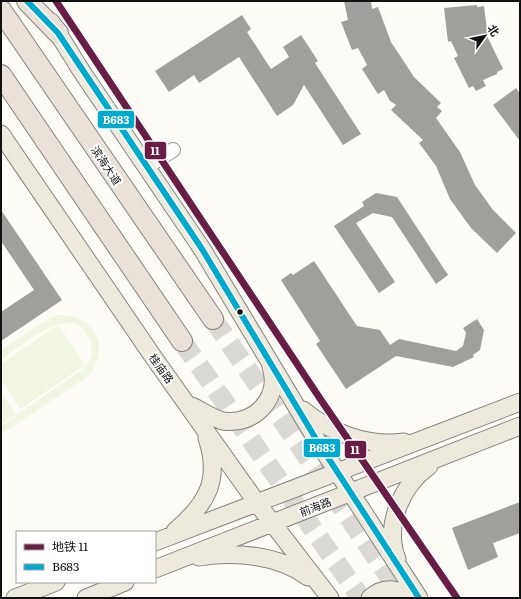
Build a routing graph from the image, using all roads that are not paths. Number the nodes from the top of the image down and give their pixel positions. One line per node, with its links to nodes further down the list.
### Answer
1 (27, 1): 4 (highway)
2 (39, 1): 4 (main road)
3 (1, 10): 9 (highway, 滨海大道)
4 (58, 33): 8 (main road)
5 (1, 75): 10 (highway)
6 (1, 134): 13 (main road, 桂庙路)
7 (173, 150): 8 (street)
8 (146, 167): 11 (main road)
9 (213, 320)
10 (182, 341)
11 (266, 355): 12 (main road); 13 (main road)
12 (288, 391): 17 (main road); 19 (main road)
13 (187, 402): 15 (main road, 桂庙路)
14 (520, 402): 17 (main road)
15 (198, 418): 21 (main road, 桂庙路); 23 (main road)
16 (520, 426): 18 (main road, 前海路)
17 (424, 439): 19 (main road)
18 (441, 457): 20 (main road, 前海路); 26 (main road)
19 (337, 472): 20 (main road); 21 (main road)
20 (350, 492): 22 (main road, 前海路); 26 (main road)
21 (257, 503): 22 (main road, 桂庙路); 23 (main road)
22 (272, 523): 24 (main road, 前海路); 29 (main road, 桂庙路)
23 (161, 540)
24 (178, 560): 25 (main road, 前海路); 29 (main road)
25 (156, 569)
26 (403, 574): 34 (main road)
27 (53, 583): 30 (main road)
28 (123, 583): 31 (main road)
29 (325, 592)
30 (15, 598)
31 (86, 598)
32 (370, 598): 33 (main road)
33 (413, 598)
34 (419, 598)

